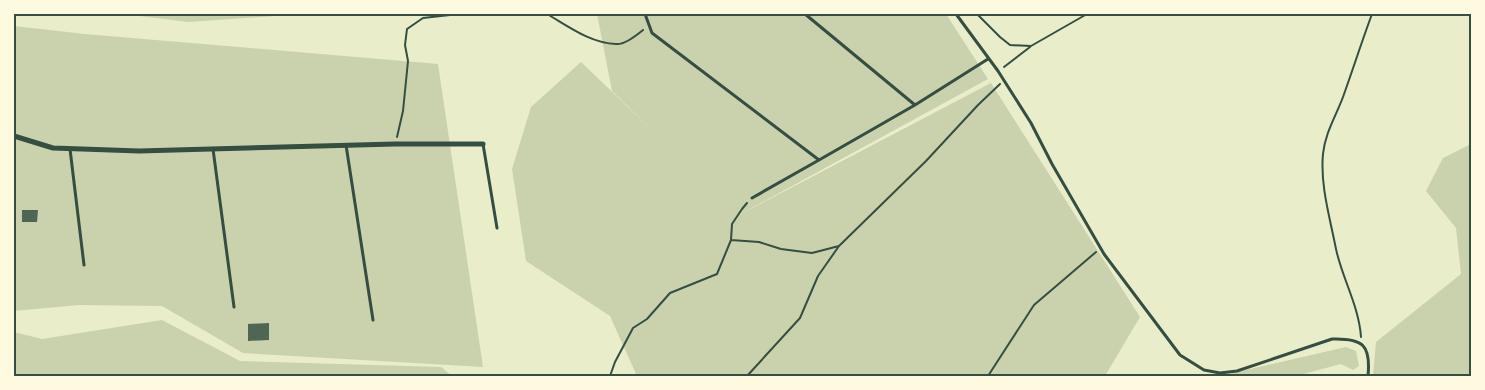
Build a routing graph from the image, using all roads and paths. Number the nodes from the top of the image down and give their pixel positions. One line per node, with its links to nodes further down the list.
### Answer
1 (459, 14): 16 (path)
2 (547, 14): 9 (path)
3 (646, 14): 9 (lane)
4 (805, 14): 14 (lane)
5 (956, 14): 11 (lane)
6 (977, 14): 10 (path)
7 (1087, 14): 10 (path)
8 (1372, 14): 30 (path)
9 (649, 25): 21 (lane)
10 (1031, 46): 12 (path)
11 (988, 59): 12 (lane); 14 (lane)
12 (998, 71): 13 (lane)
13 (1003, 80): 25 (path); 30 (lane)
14 (915, 105): 21 (lane)
15 (14, 136): 19 (street)
16 (395, 144): 17 (street); 18 (street)
17 (483, 144): 23 (lane)
18 (346, 146): 20 (street); 29 (lane)
19 (70, 148): 20 (street); 27 (lane)
20 (213, 149): 28 (lane)
21 (820, 160): 22 (lane)
22 (752, 198): 24 (path)
23 (497, 228)
24 (731, 240): 25 (path); 31 (path)
25 (839, 246): 32 (path)
26 (1097, 250): 33 (path)
27 (84, 265)
28 (234, 307)
29 (373, 320)
30 (1361, 344): 34 (lane)
31 (610, 376)
32 (747, 376)
33 (988, 376)
34 (1368, 376)

